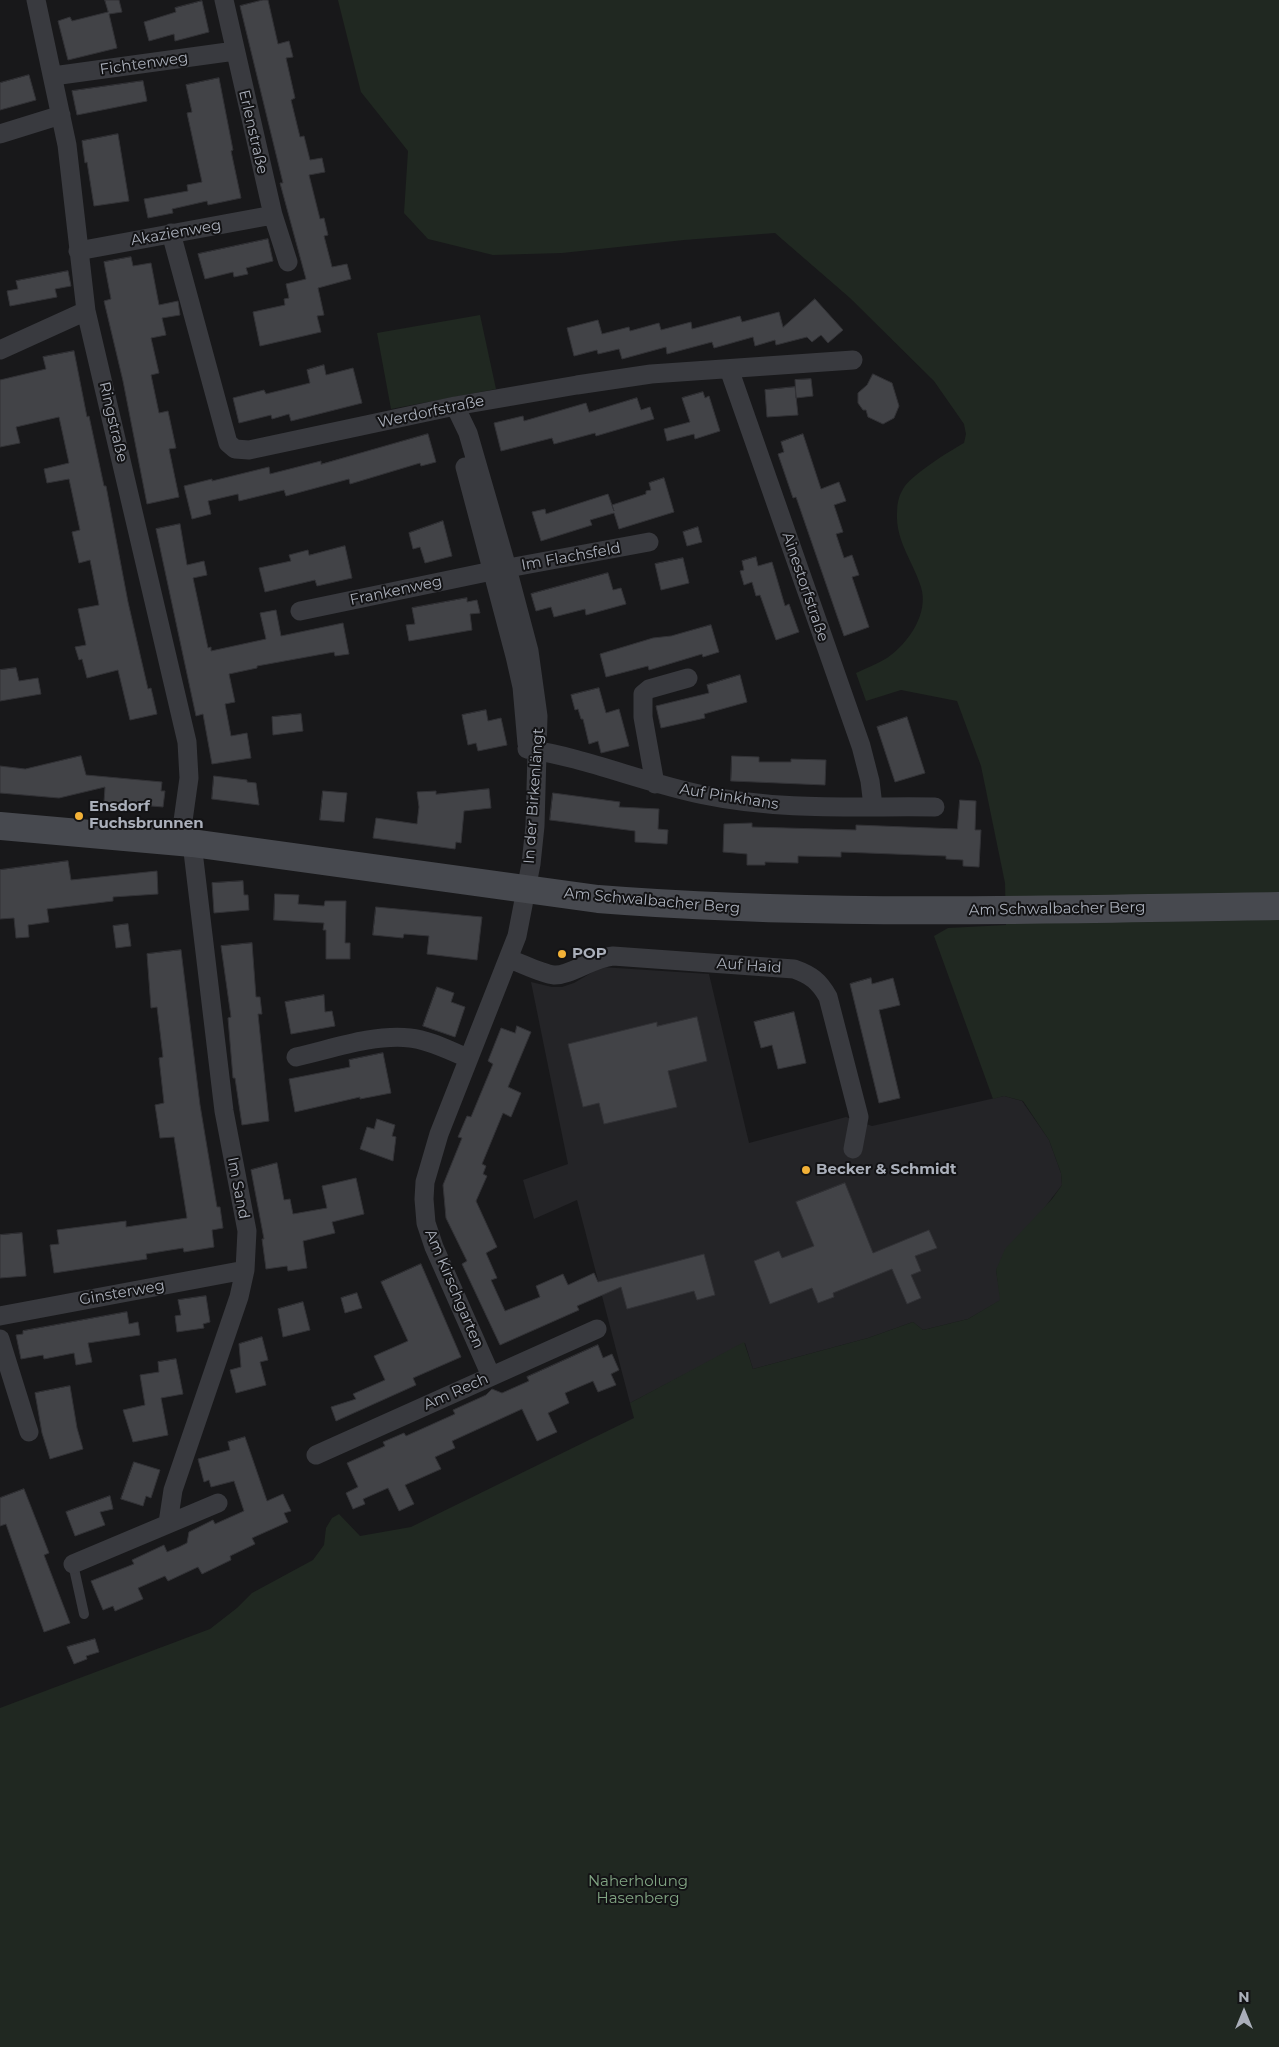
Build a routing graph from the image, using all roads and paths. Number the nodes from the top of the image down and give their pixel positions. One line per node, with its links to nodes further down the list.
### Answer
1 (36, 0): 4 (street, Ringstraße)
2 (224, 0): 3 (street, Erlenstraße)
3 (235, 51): 4 (street, Fichtenweg); 7 (street, Erlenstraße)
4 (53, 76): 5 (street, Ringstraße)
5 (61, 115): 6 (street); 9 (street, Ringstraße)
6 (0, 134)
7 (273, 215): 8 (street, Akazienweg); 10 (street, Erlenstraße)
8 (171, 234): 9 (street, Akazienweg); 15 (street, Werdorfstraße)
9 (78, 251): 11 (street, Ringstraße)
10 (288, 262)
11 (86, 311): 12 (street); 25 (street, Ringstraße)
12 (0, 350)
13 (853, 360): 14 (street, Werdorfstraße)
14 (729, 369): 15 (street, Werdorfstraße); 22 (street, Ainestorfstraße)
15 (455, 406): 17 (street, In der Birkenlängt)
16 (649, 542): 17 (street, Im Flachsfeld)
17 (500, 570): 18 (street, Frankenweg); 20 (street, In der Birkenlängt)
18 (300, 611)
19 (688, 678): 21 (street)
20 (532, 749): 21 (street, Auf Pinkhans); 26 (street, In der Birkenlängt)
21 (655, 784): 22 (street, Auf Pinkhans)
22 (873, 806): 23 (street, Auf Pinkhans)
23 (935, 807)
24 (0, 826): 25 (main road, Am Schwalbacher Berg)
25 (186, 843): 26 (main road, Am Schwalbacher Berg); 32 (street, Im Sand)
26 (525, 888): 27 (main road, Am Schwalbacher Berg); 28 (street, Am Kirschgarten)
27 (1279, 906)
28 (509, 959): 30 (street, Am Kirschgarten); 31 (street, Auf Haid)
29 (296, 1057): 30 (street)
30 (468, 1058): 36 (street, Am Kirschgarten)
31 (854, 1149)
32 (245, 1270): 33 (street, Ginsterweg); 40 (street, Im Sand)
33 (0, 1316)
34 (597, 1328): 36 (street, Am Rech)
35 (0, 1338): 37 (street)
36 (491, 1376): 38 (street, Am Rech)
37 (29, 1432)
38 (316, 1455)
39 (218, 1503): 40 (street)
40 (168, 1523): 41 (street)
41 (73, 1564): 42 (lane)
42 (84, 1614)

